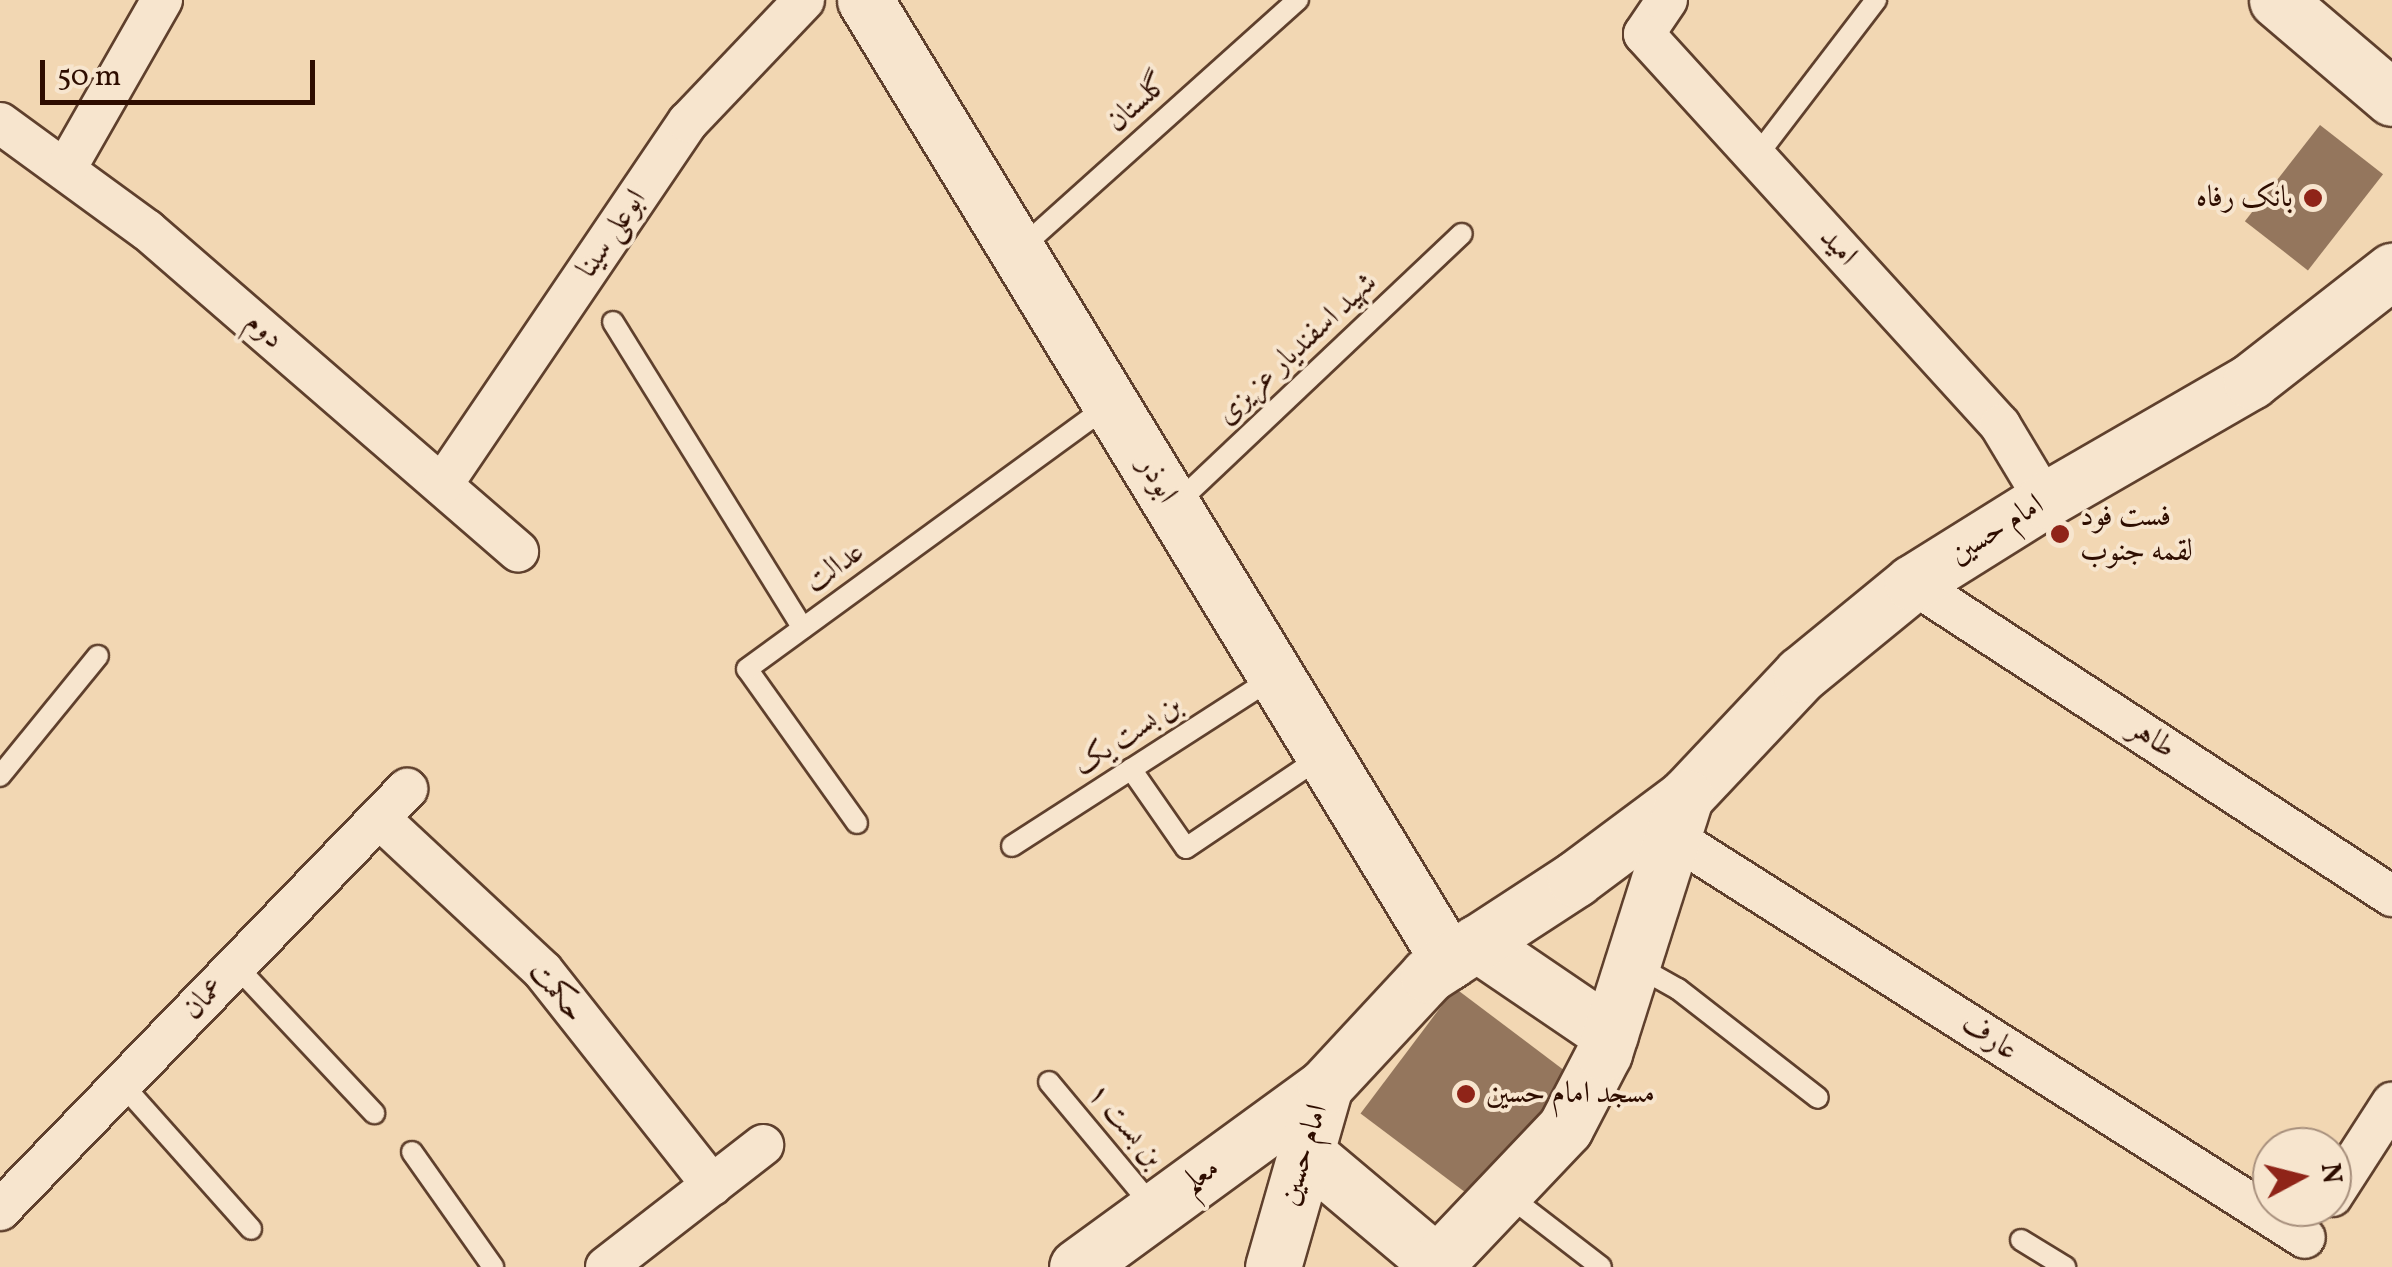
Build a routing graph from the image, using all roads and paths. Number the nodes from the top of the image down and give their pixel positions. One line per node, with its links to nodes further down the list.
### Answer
1 (162, 0): 11 (street)
2 (804, 0): 17 (street, ابوعلی سینا)
3 (865, 0): 13 (street, ابوذر)
4 (1298, 0): 13 (lane, گلستان)
5 (1667, 0): 10 (street, امید)
6 (1876, 0): 10 (lane)
7 (2277, 0): 8 (street)
8 (2392, 98)
9 (0, 123): 11 (street, دوم)
10 (1756, 157): 18 (street, امید)
11 (64, 170): 17 (street, دوم)
12 (1462, 234): 19 (lane, شهید اسفندیار عزیزی)
13 (1018, 251): 16 (street, ابوذر)
14 (2392, 271): 18 (street, امام حسین)
15 (613, 322): 22 (lane)
16 (1110, 403): 19 (street, ابوذر); 22 (lane, عدالت)
17 (442, 485): 20 (street, دوم)
18 (2045, 500): 21 (street, امام حسین)
19 (1173, 507): 24 (street, ابوذر)
20 (518, 551)
21 (1912, 583): 29 (street, امام حسین); 33 (street, طاهر)
22 (804, 628): 31 (lane, عدالت)
23 (98, 656): 27 (lane)
24 (1276, 676): 25 (street, ابوذر); 26 (lane, بن بست یک)
25 (1326, 754): 26 (lane); 34 (street, ابوذر)
26 (1131, 769): 32 (lane, بن بست یک)
27 (0, 776)
28 (407, 789): 30 (street, عمان)
29 (1679, 817): 34 (street, امام حسین); 35 (street, امام حسین); 54 (street, عارف)
30 (379, 818): 36 (street, عمان); 49 (street, حکمت)
31 (857, 823)
32 (1012, 846)
33 (2392, 896)
34 (1463, 952): 37 (street); 40 (street, امام حسین)
35 (1633, 964): 37 (street, امام حسین); 41 (lane)
36 (236, 966): 39 (street, عمان); 43 (lane)
37 (1610, 1034): 50 (street, امام حسین)
38 (1048, 1082): 52 (lane, بن بست ۱)
39 (122, 1084): 51 (street, عمان); 53 (lane)
40 (1325, 1086): 46 (street, امام حسین); 52 (street, معلم)
41 (1818, 1098)
42 (2392, 1103): 47 (street)
43 (374, 1114)
44 (763, 1145): 49 (street)
45 (412, 1152): 57 (lane)
46 (1305, 1152): 56 (street); 60 (street, امام حسین)
47 (2379, 1152): 48 (street)
48 (2352, 1177)
49 (712, 1185): 58 (street)
50 (1504, 1191): 56 (street, امام حسین); 61 (lane)
51 (0, 1210)
52 (1156, 1210): 59 (street, معلم)
53 (251, 1229)
54 (2308, 1237)
55 (2021, 1240): 62 (lane)
56 (1435, 1265)
57 (493, 1267)
58 (606, 1267)
59 (1077, 1267)
60 (1273, 1267)
61 (1601, 1267)
62 (2065, 1267)

